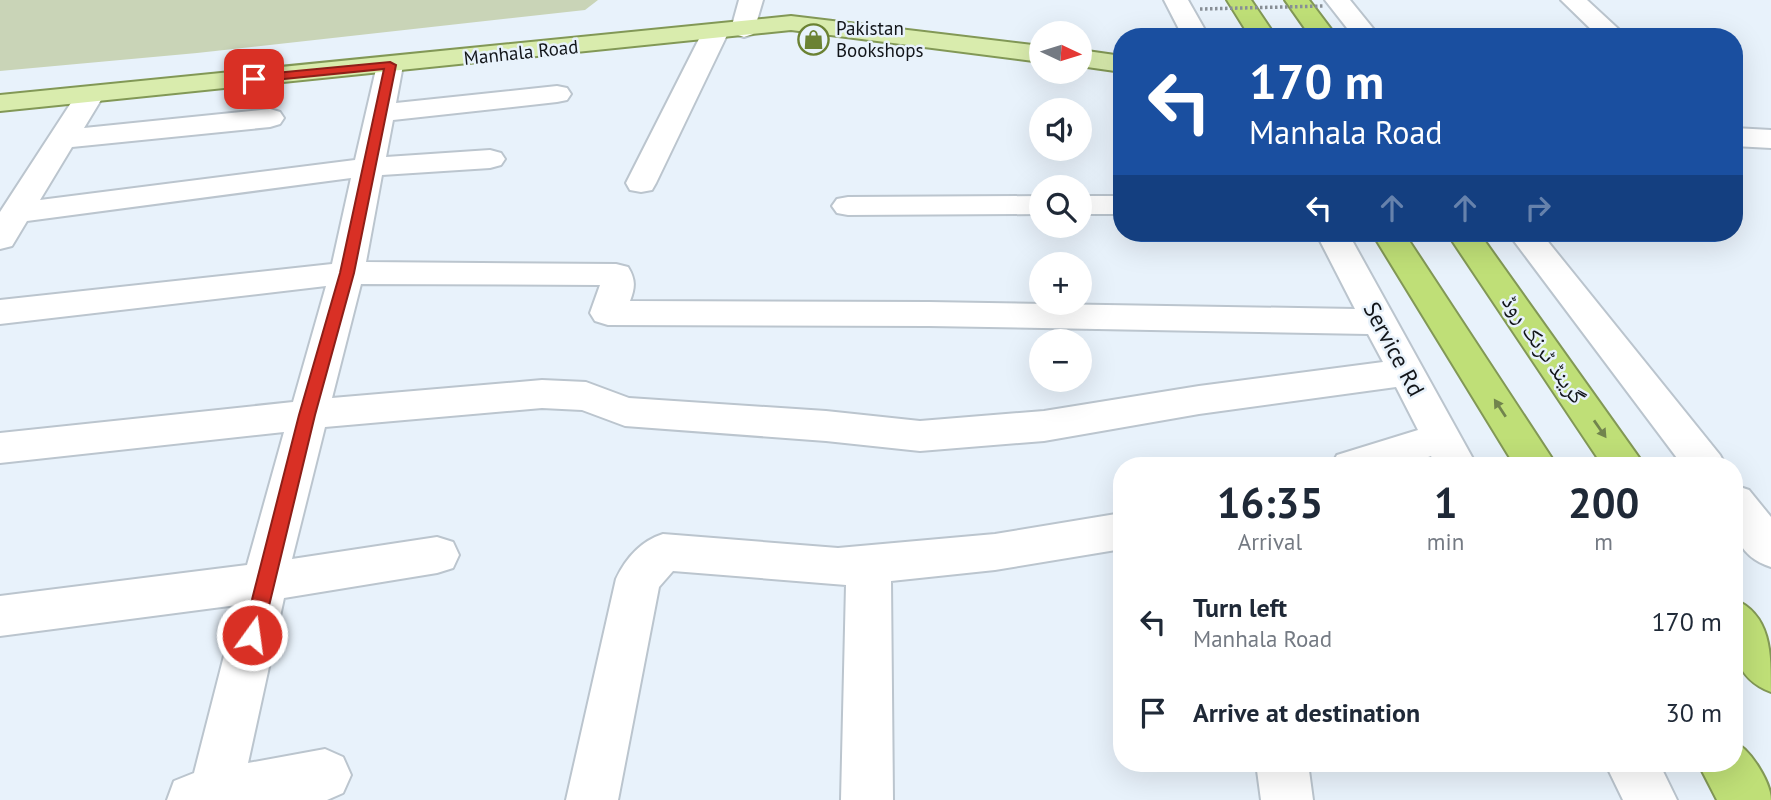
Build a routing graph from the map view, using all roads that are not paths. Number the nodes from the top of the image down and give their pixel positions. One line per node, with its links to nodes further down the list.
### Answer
1 (751, 0): 12 (street)
2 (1176, 0): 7 (street)
3 (1239, 0): 8 (highway)
4 (1297, 0): 9 (highway)
5 (1573, 0): 11 (street)
6 (1330, 3): 10 (street)
7 (1191, 28)
8 (1257, 28)
9 (1317, 28)
10 (1357, 28)
11 (1604, 28)
12 (744, 29): 13 (main road, Manhala Road); 14 (main road, Manhala Road)
13 (715, 33): 17 (main road, Manhala Road); 28 (street)
14 (1029, 53)
15 (1092, 60): 16 (main road)
16 (1113, 63)
17 (390, 65): 19 (main road, Manhala Road); 21 (street)
18 (557, 94): 21 (street)
19 (90, 95): 20 (main road, Manhala Road); 24 (street)
20 (0, 103)
21 (380, 113): 27 (street)
22 (270, 118): 24 (street)
23 (1743, 137): 25 (street)
24 (61, 139): 33 (street)
25 (1771, 139)
26 (490, 159): 27 (street)
27 (369, 167): 33 (street); 38 (street)
28 (641, 183)
29 (1029, 205): 32 (street)
30 (1092, 205): 31 (street)
31 (1113, 205)
32 (848, 206)
33 (7, 223)
34 (1337, 242): 40 (street, Service Rd)
35 (1394, 242): 46 (highway, one-way to 35)
36 (1469, 242): 47 (highway, گرینڈ ٹرنک روڈ, one-way to 47)
37 (1531, 242): 48 (street)
38 (347, 273): 39 (street); 40 (street); 42 (street)
39 (0, 312)
40 (1379, 322): 41 (street, Service Rd)
41 (1407, 372): 42 (street); 44 (street, Service Rd)
42 (307, 415): 43 (street); 54 (street)
43 (0, 448)
44 (1448, 452): 45 (street)
45 (1413, 457)
46 (1530, 457)
47 (1619, 457)
48 (1699, 457)
49 (1743, 513): 51 (street)
50 (1113, 532): 53 (street)
51 (1771, 549)
52 (437, 555): 54 (street)
53 (869, 564): 63 (street); 64 (street)
54 (265, 582): 55 (street); 62 (street)
55 (0, 616)
56 (1743, 631): 57 (highway)
57 (1771, 670)
58 (1283, 772): 65 (street)
59 (1636, 772): 66 (street)
60 (1730, 772): 67 (highway)
61 (325, 775): 62 (street)
62 (207, 799)
63 (592, 800)
64 (867, 800)
65 (1287, 800)
66 (1651, 800)
67 (1747, 800)

